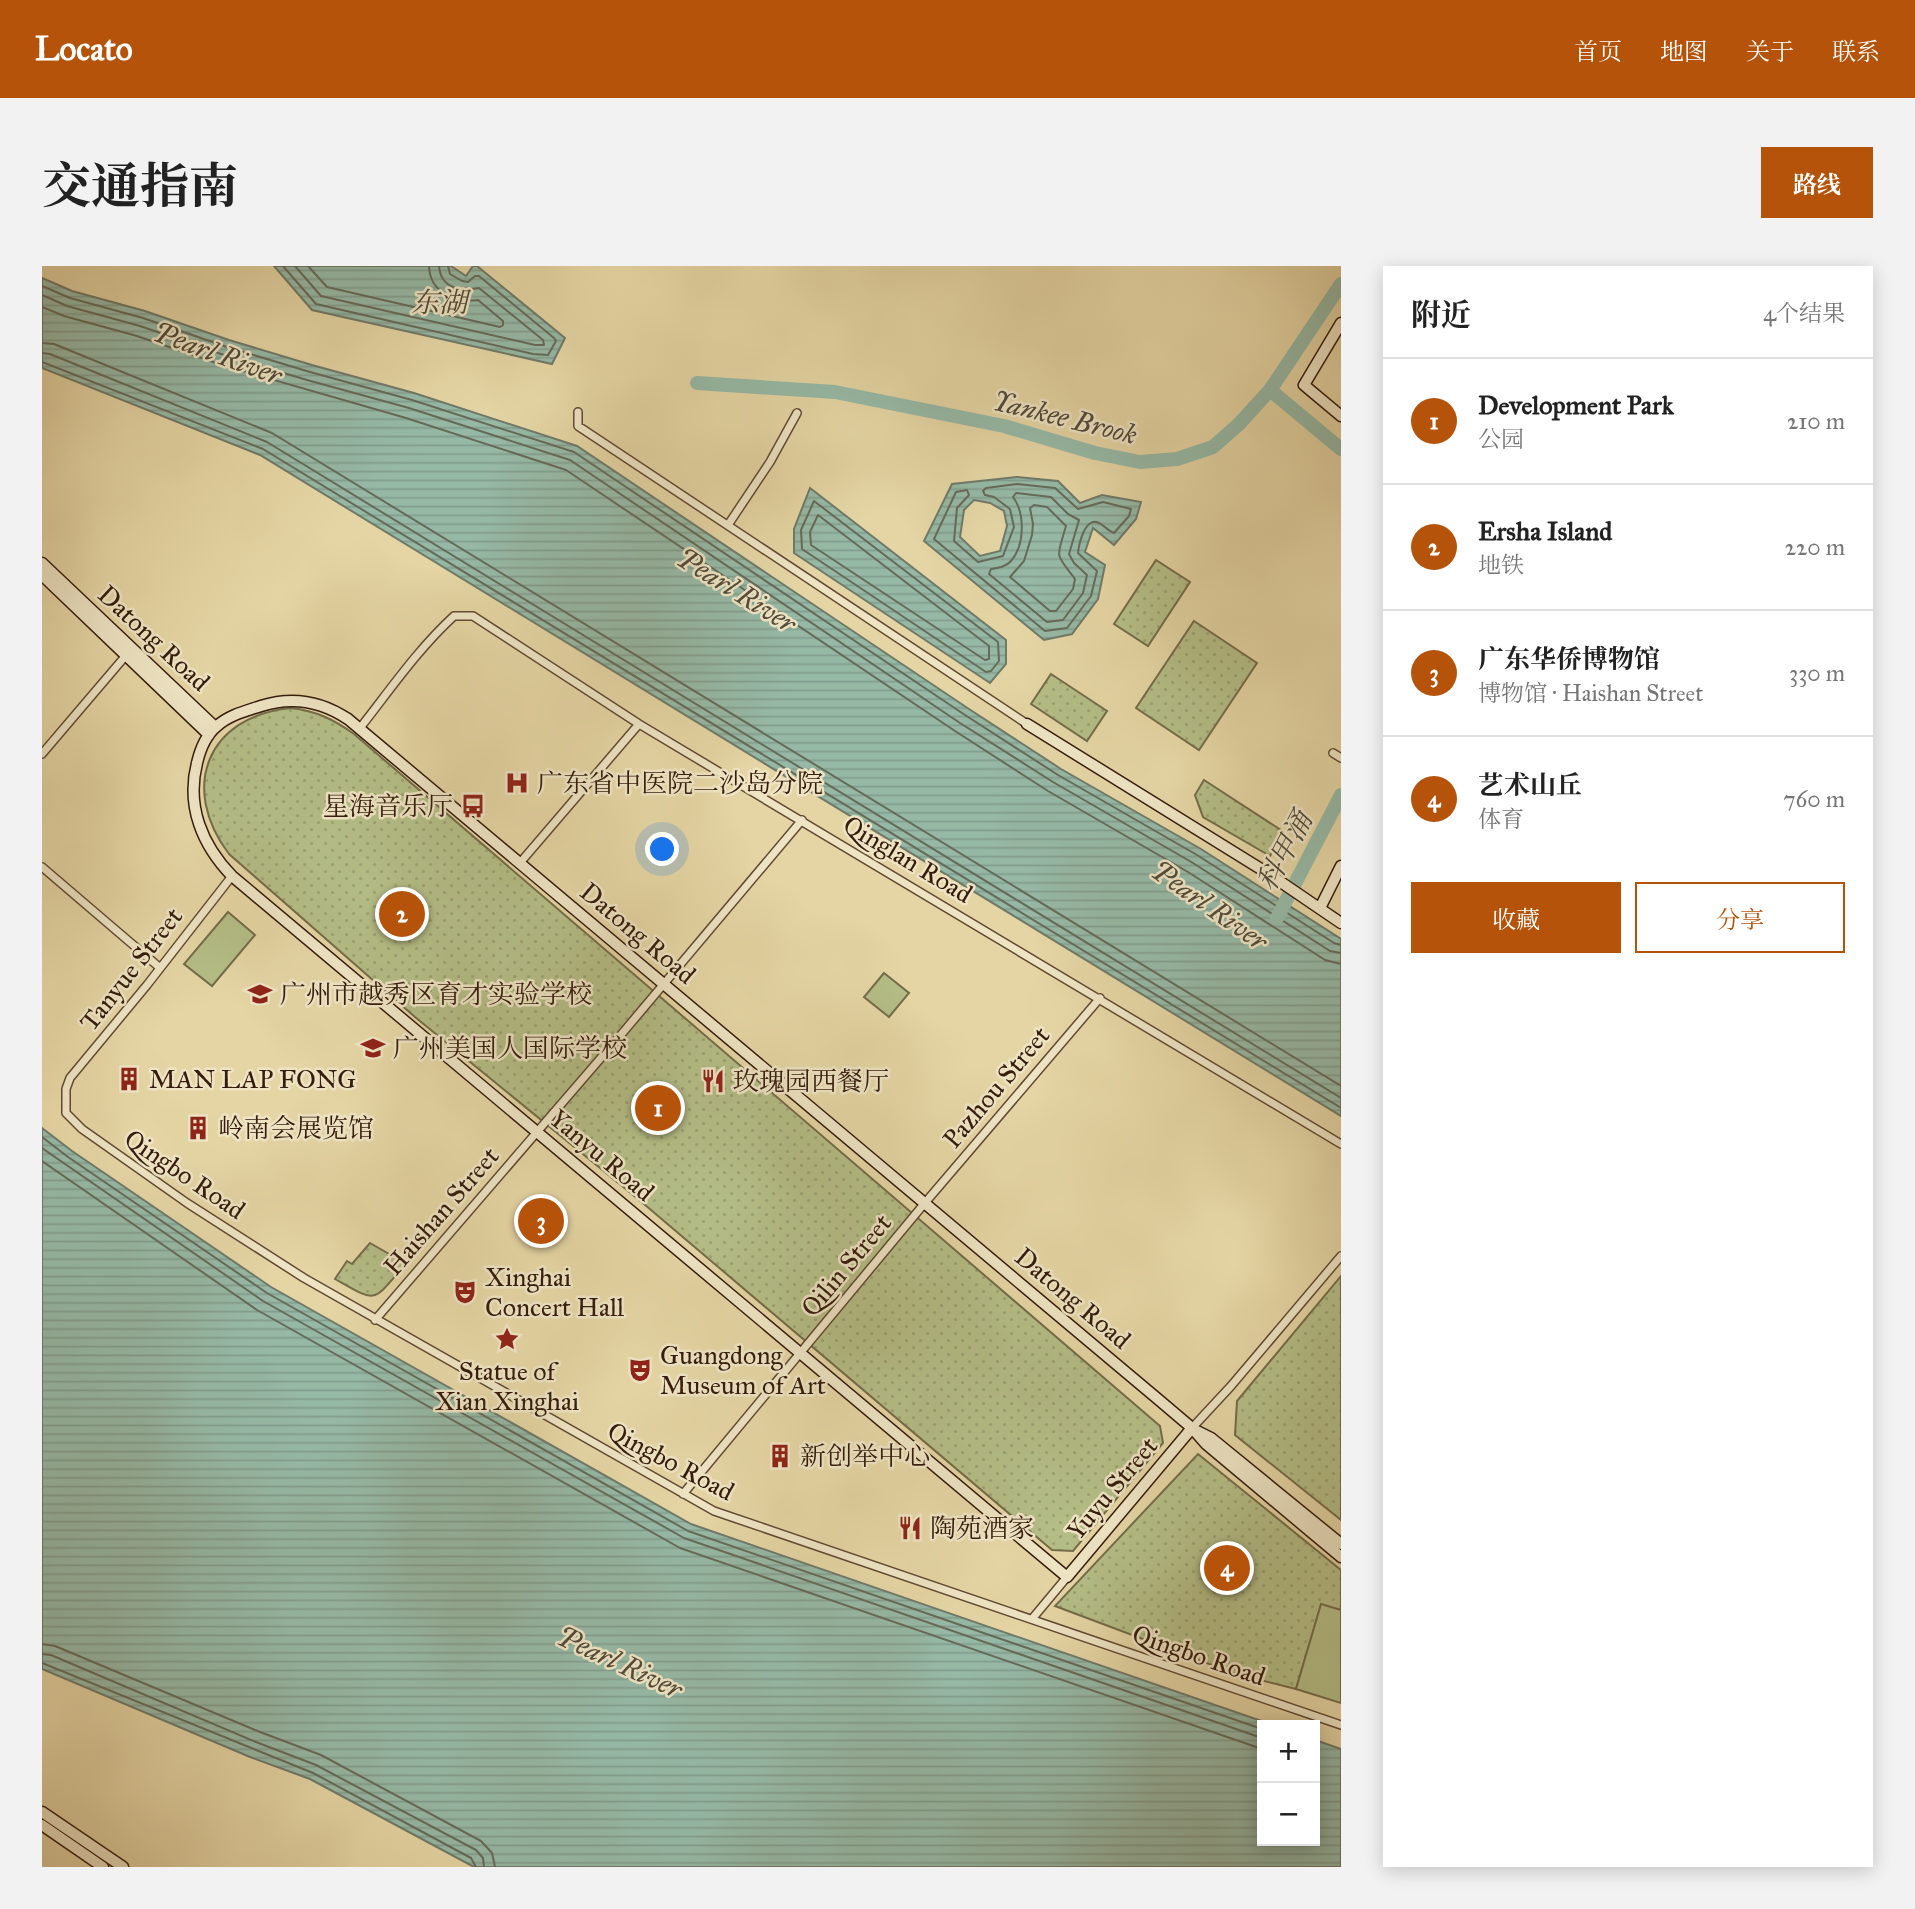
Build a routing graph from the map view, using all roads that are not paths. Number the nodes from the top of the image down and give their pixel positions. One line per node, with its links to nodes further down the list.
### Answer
1 (1341, 323): 4 (main road)
2 (578, 412): 5 (street)
3 (797, 412): 5 (street)
4 (1341, 416)
5 (728, 526): 10 (street)
6 (42, 563): 8 (main road, Datong Road)
7 (42, 575): 8 (main road, Datong Road)
8 (129, 652): 12 (main road, Datong Road); 13 (street)
9 (639, 724): 11 (street, Qinglan Road); 14 (street, Qinglan Road); 15 (street)
10 (1027, 724): 19 (main road)
11 (360, 728): 12 (main road, Datong Road); 15 (main road, Datong Road)
12 (212, 731): 18 (main road, Yanyu Road)
13 (42, 754)
14 (802, 820): 22 (street, Haishan Street); 23 (street, Qinglan Road)
15 (519, 864): 22 (main road, Datong Road)
16 (1341, 866): 19 (main road)
17 (42, 867): 21 (street)
18 (232, 876): 21 (street, Tanyue Street); 25 (main road, Yanyu Road)
19 (1320, 908): 20 (main road)
20 (1341, 923)
21 (159, 967): 24 (street, Tanyue Street)
22 (663, 983): 25 (street, Haishan Street); 27 (main road, Datong Road)
23 (1100, 998): 26 (street, Qinglan Road); 27 (street, Pazhou Street)
24 (66, 1089): 29 (street, Qingbo Road)
25 (538, 1131): 29 (street, Haishan Street); 30 (main road, Yanyu Road)
26 (1341, 1144)
27 (924, 1204): 30 (street, Qilin Street); 31 (main road, Datong Road)
28 (1341, 1255): 31 (street)
29 (375, 1320): 32 (street, Qingbo Road)
30 (800, 1352): 32 (street, Qilin Street); 35 (main road, Yanyu Road)
31 (1192, 1428): 33 (main road, Datong Road); 34 (main road, Datong Road); 35 (main road, Yuyu Street)
32 (682, 1494): 36 (street, Qingbo Road)
33 (1341, 1544)
34 (1341, 1558)
35 (1067, 1577): 36 (street)
36 (1032, 1619): 37 (street, Qingbo Road)
37 (1341, 1726)
38 (42, 1812): 41 (main road)
39 (42, 1825): 40 (main road)
40 (103, 1867)
41 (123, 1867)

